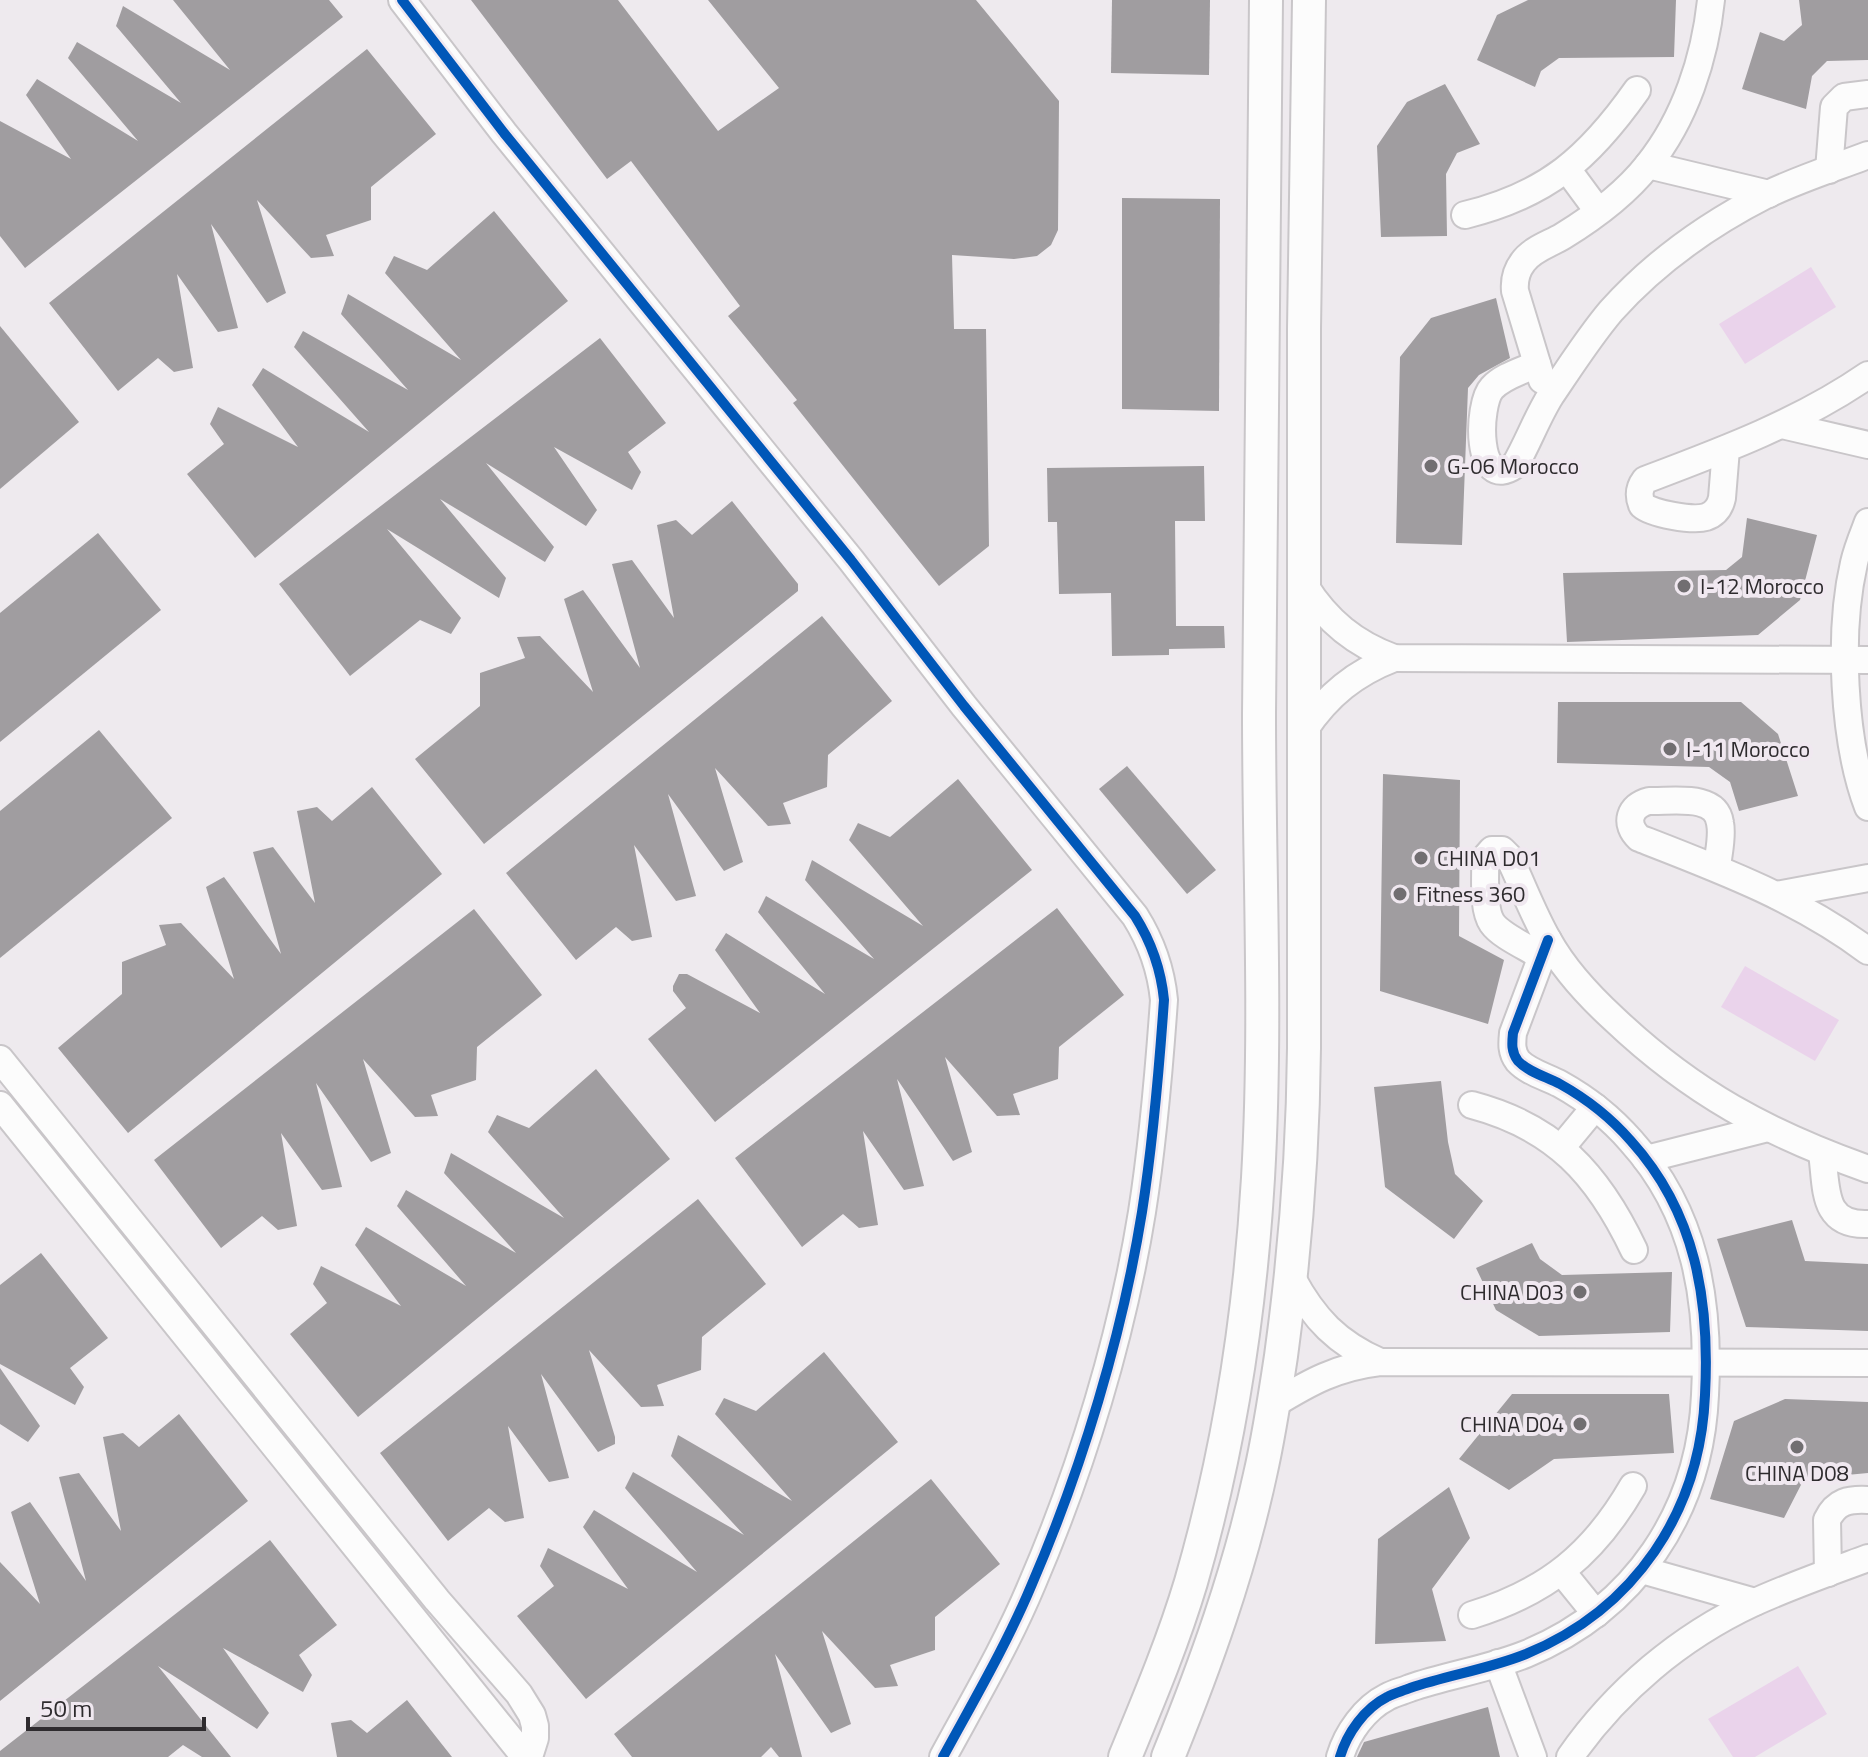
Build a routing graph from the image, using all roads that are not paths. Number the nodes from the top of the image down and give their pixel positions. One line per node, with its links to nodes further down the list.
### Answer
1 (402, 0): 62 (street)
2 (1266, 0): 16 (street)
3 (1309, 0): 6 (street)
4 (1329, 0): 6 (street)
5 (1711, 0): 10 (street)
6 (1309, 34): 17 (street)
7 (1637, 90): 11 (street)
8 (1868, 94): 12 (street)
9 (1868, 155): 12 (street)
10 (1648, 165): 13 (street); 14 (street)
11 (1567, 169): 14 (street); 15 (street)
12 (1829, 170): 13 (street)
13 (1769, 194): 20 (street)
14 (1598, 211): 18 (street)
15 (1465, 215)
16 (1263, 217): 17 (street); 59 (street)
17 (1304, 329): 25 (street)
18 (1537, 364): 20 (street); 20 (street)
19 (1868, 375): 21 (street)
20 (1548, 399)
21 (1782, 425): 22 (street); 23 (street)
22 (1868, 445)
23 (1726, 449)
24 (1868, 522): 27 (street)
25 (1305, 586): 26 (street); 28 (street)
26 (1394, 658): 27 (street); 28 (street)
27 (1857, 660): 29 (street)
28 (1305, 729): 45 (street)
29 (1868, 807)
30 (1717, 868): 32 (street)
31 (1868, 878): 32 (street)
32 (1776, 895): 33 (street)
33 (1868, 951)
34 (0, 1059): 61 (street)
35 (0, 1105): 61 (street)
36 (1472, 1105): 39 (street)
37 (1595, 1107): 38 (street); 39 (street); 41 (street)
38 (1768, 1128): 40 (street); 41 (street)
39 (1561, 1148): 44 (street)
40 (1822, 1153): 42 (street); 43 (street)
41 (1646, 1159): 47 (street)
42 (1868, 1169)
43 (1868, 1224)
44 (1634, 1250)
45 (1292, 1278): 46 (street); 49 (street)
46 (1380, 1362): 47 (street); 49 (street)
47 (1705, 1363): 48 (street); 53 (street)
48 (1868, 1363)
49 (1274, 1404): 65 (street)
50 (1633, 1486): 54 (street)
51 (1868, 1500): 55 (street)
52 (1868, 1558): 55 (street)
53 (1642, 1570): 56 (street); 57 (street)
54 (1562, 1572): 57 (street); 58 (street)
55 (1828, 1573): 56 (street)
56 (1755, 1602): 68 (street)
57 (1596, 1614): 60 (street)
58 (1472, 1615)
59 (1173, 1638): 63 (street); 64 (street)
60 (1498, 1663): 66 (street); 67 (street)
61 (527, 1757)
62 (943, 1757)
63 (1125, 1757)
64 (1148, 1757)
65 (1168, 1757)
66 (1340, 1757)
67 (1533, 1757)
68 (1570, 1757)

